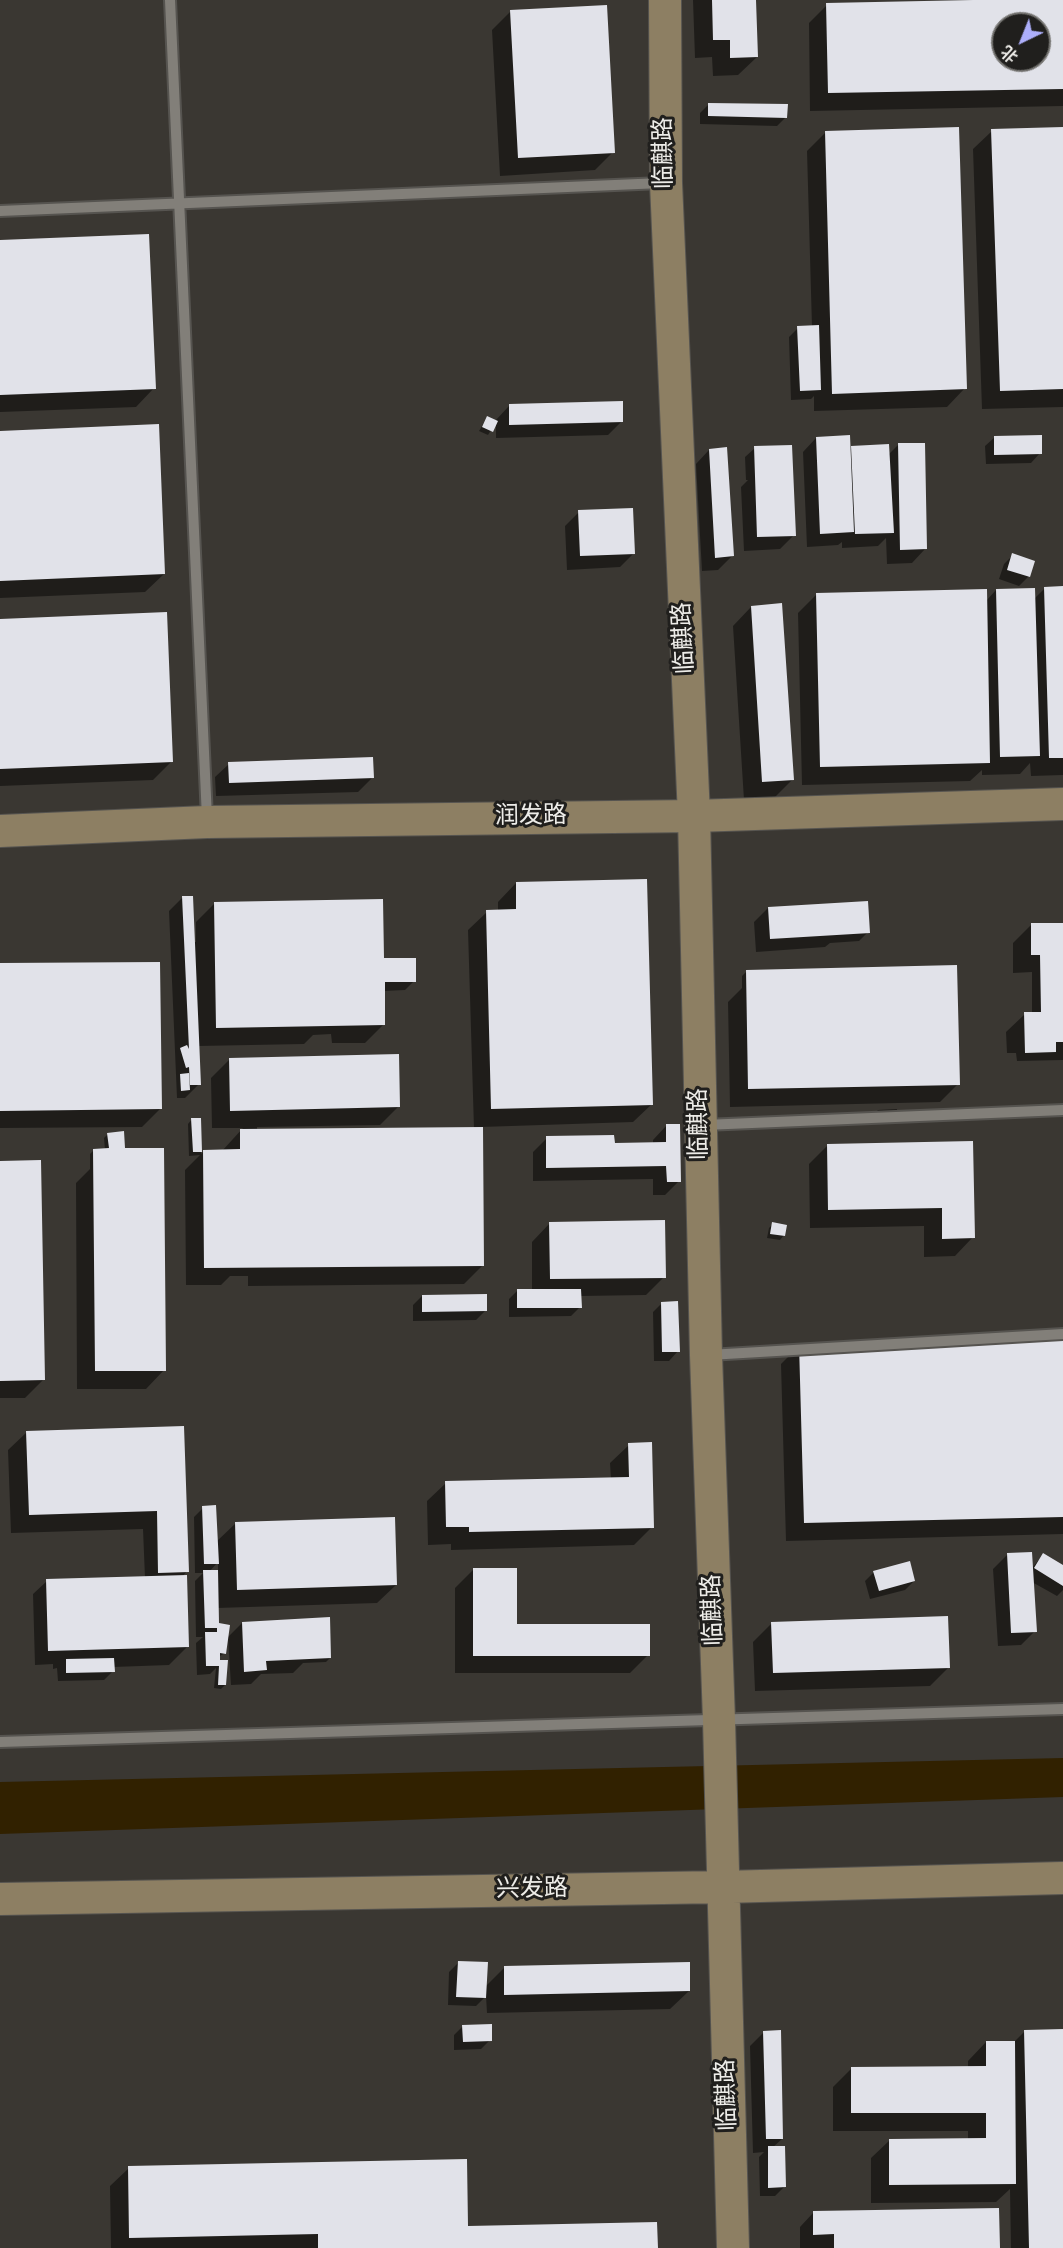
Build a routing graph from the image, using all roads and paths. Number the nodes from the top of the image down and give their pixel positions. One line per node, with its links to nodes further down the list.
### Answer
1 (170, 0): 4 (lane)
2 (665, 0): 3 (street, 临麒路)
3 (666, 183): 4 (lane); 7 (street, 临麒路)
4 (181, 204): 5 (lane); 8 (lane)
5 (0, 211)
6 (1063, 804): 7 (street, 润发路)
7 (694, 816): 8 (street, 润发路); 11 (street, 临麒路)
8 (207, 822): 9 (street, 润发路)
9 (0, 831)
10 (1063, 1110): 11 (lane)
11 (702, 1125): 13 (street, 临麒路)
12 (1063, 1334): 13 (lane)
13 (706, 1355): 15 (street, 临麒路)
14 (1063, 1709): 15 (lane)
15 (719, 1720): 16 (lane); 18 (street, 临麒路)
16 (0, 1742)
17 (1063, 1878): 18 (street, 兴发路)
18 (723, 1887): 19 (street, 兴发路); 20 (street, 临麒路)
19 (0, 1899)
20 (733, 2248)

